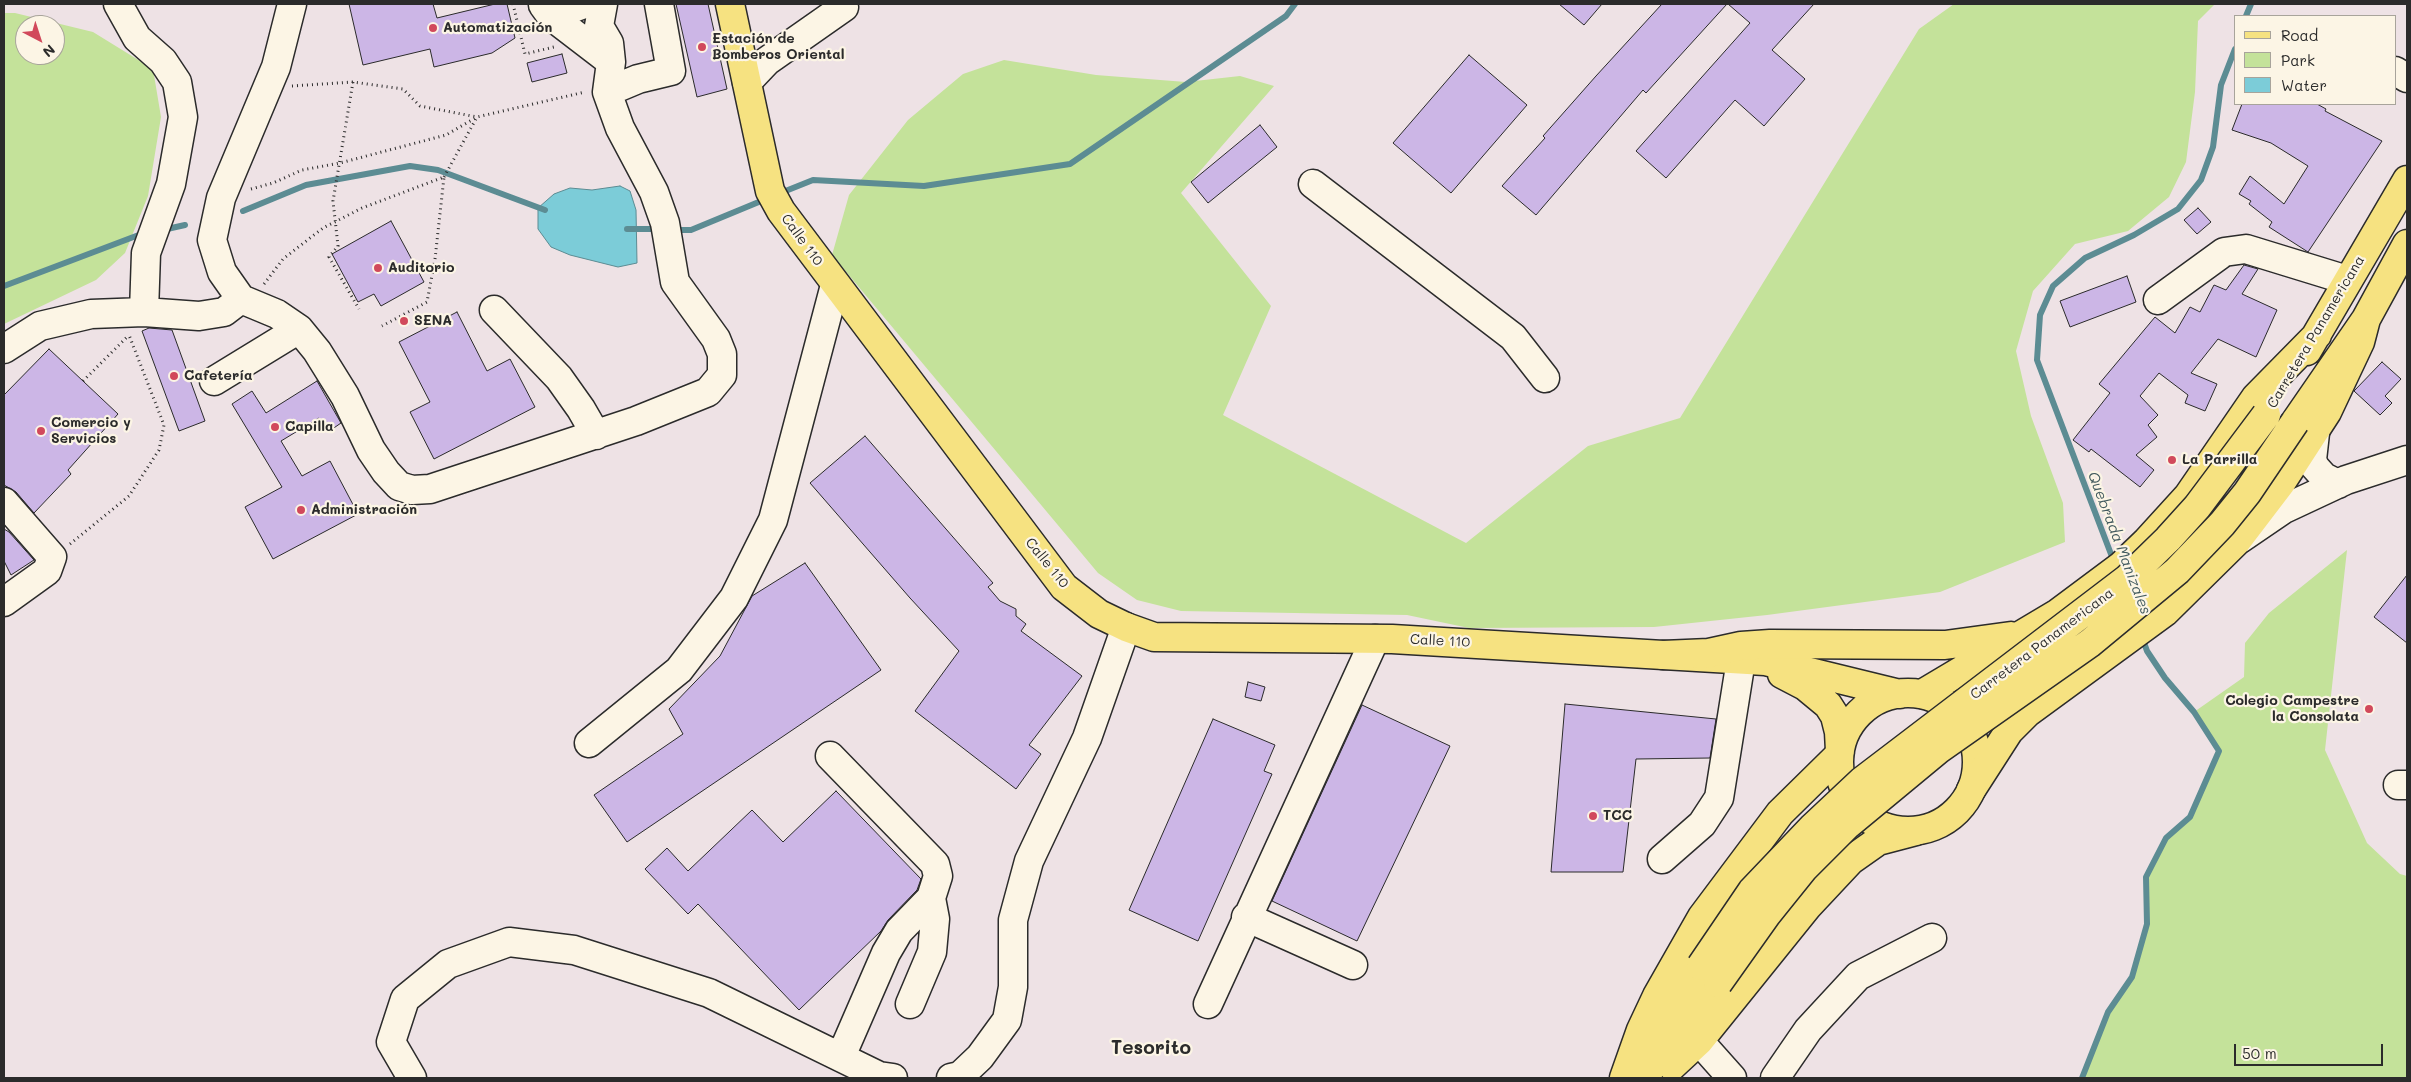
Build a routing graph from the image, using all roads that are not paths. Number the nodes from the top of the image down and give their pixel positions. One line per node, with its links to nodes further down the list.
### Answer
1 (118, 4): 22 (street)
2 (292, 4): 19 (street)
3 (584, 4): 7 (street)
4 (659, 4): 13 (street)
5 (730, 4): 12 (main road, Calle 110)
6 (844, 7): 12 (street)
7 (547, 10): 9 (street)
8 (597, 11): 9 (street)
9 (611, 62): 13 (street)
10 (2396, 72): 11 (street)
11 (2407, 78)
12 (747, 82): 18 (main road, Calle 110)
13 (608, 92): 29 (street)
14 (2407, 180): 17 (main road, Carretera Panamericana)
15 (1313, 184): 26 (street)
16 (2407, 244): 28 (main road, Carretera Panamericana)
17 (2347, 280): 20 (street); 24 (main road, Carretera Panamericana)
18 (835, 285): 35 (main road, Calle 110); 41 (street)
19 (246, 300): 22 (street); 23 (street)
20 (2158, 300)
21 (494, 310): 29 (street)
22 (144, 312): 25 (street)
23 (299, 329): 27 (street); 29 (street)
24 (2317, 336): 36 (main road); 51 (main road, Carretera Panamericana, bridge)
25 (4, 349)
26 (1545, 378)
27 (214, 381)
28 (2305, 428): 31 (street); 33 (main road); 51 (main road, Carretera Panamericana, bridge)
29 (596, 435)
30 (2407, 460): 31 (street)
31 (2338, 484): 33 (street)
32 (4, 502): 34 (street)
33 (2236, 542): 44 (main road)
34 (4, 602)
35 (1126, 627): 37 (main road, Calle 110); 56 (street)
36 (2025, 634): 38 (main road); 40 (main road)
37 (1375, 639): 38 (main road, Calle 110); 48 (street)
38 (1663, 655): 39 (main road, Calle 110)
39 (1753, 660): 40 (main road, Calle 110); 42 (main road); 46 (street)
40 (1911, 694): 42 (main road); 44 (main road)
41 (589, 743)
42 (1839, 753): 45 (main road); 61 (main road)
43 (830, 756): 47 (street)
44 (1971, 790): 45 (main road)
45 (1916, 831): 54 (main road)
46 (1662, 860)
47 (931, 898): 52 (street); 55 (street)
48 (1246, 917): 50 (street); 53 (street)
49 (1932, 938): 64 (street)
50 (1353, 965)
51 (1710, 975): 57 (main road, Carretera Panamericana); 62 (main road, Carretera Panamericana)
52 (910, 1004)
53 (1208, 1004)
54 (1699, 1041): 57 (main road); 63 (street)
55 (838, 1054): 58 (street); 59 (street)
56 (982, 1068): 60 (street)
57 (1670, 1072)
58 (412, 1078)
59 (893, 1078)
60 (951, 1078)
61 (1624, 1078)
62 (1646, 1078)
63 (1732, 1078)
64 (1775, 1078)

